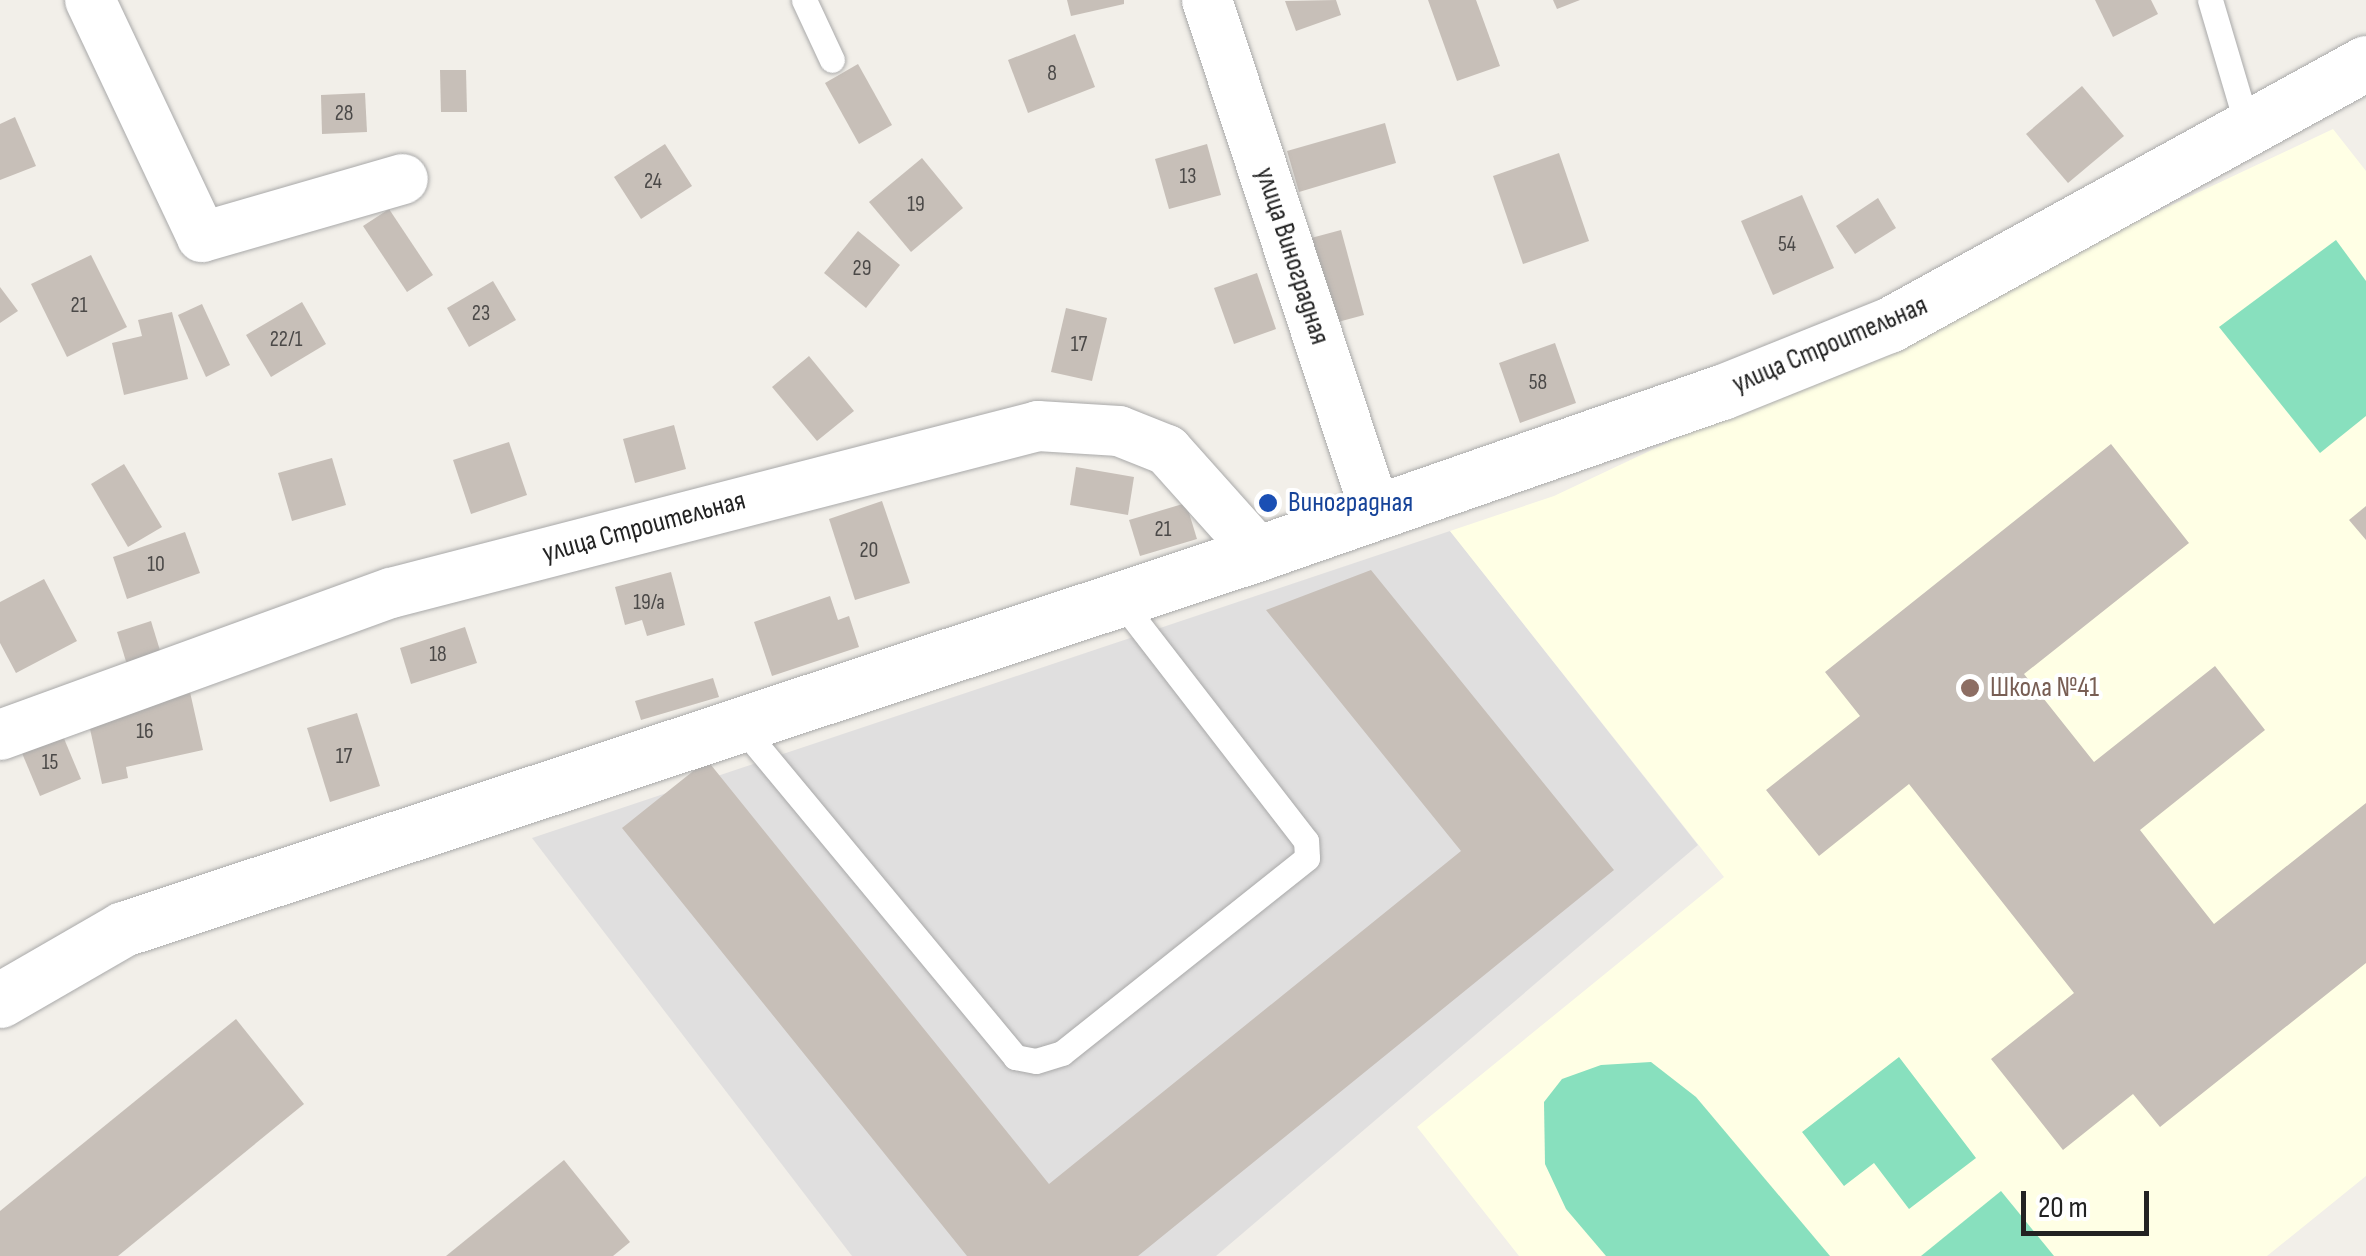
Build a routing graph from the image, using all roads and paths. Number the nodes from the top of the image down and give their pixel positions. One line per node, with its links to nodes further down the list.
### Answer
1 (90, 0): 8 (street)
2 (804, 0): 5 (lane)
3 (1207, 0): 9 (street, улица Виноградная)
4 (2210, 0): 7 (lane)
5 (832, 60)
6 (2366, 63): 7 (street, улица Строительная)
7 (2248, 125): 9 (street, улица Строительная)
8 (403, 179)
9 (1376, 513): 10 (street, улица Строительная)
10 (1259, 553): 11 (street, улица Строительная); 13 (street, улица Строительная)
11 (1119, 599): 12 (street, улица Строительная); 12 (lane)
12 (738, 724): 14 (street, улица Строительная)
13 (0, 735)
14 (0, 1000)

